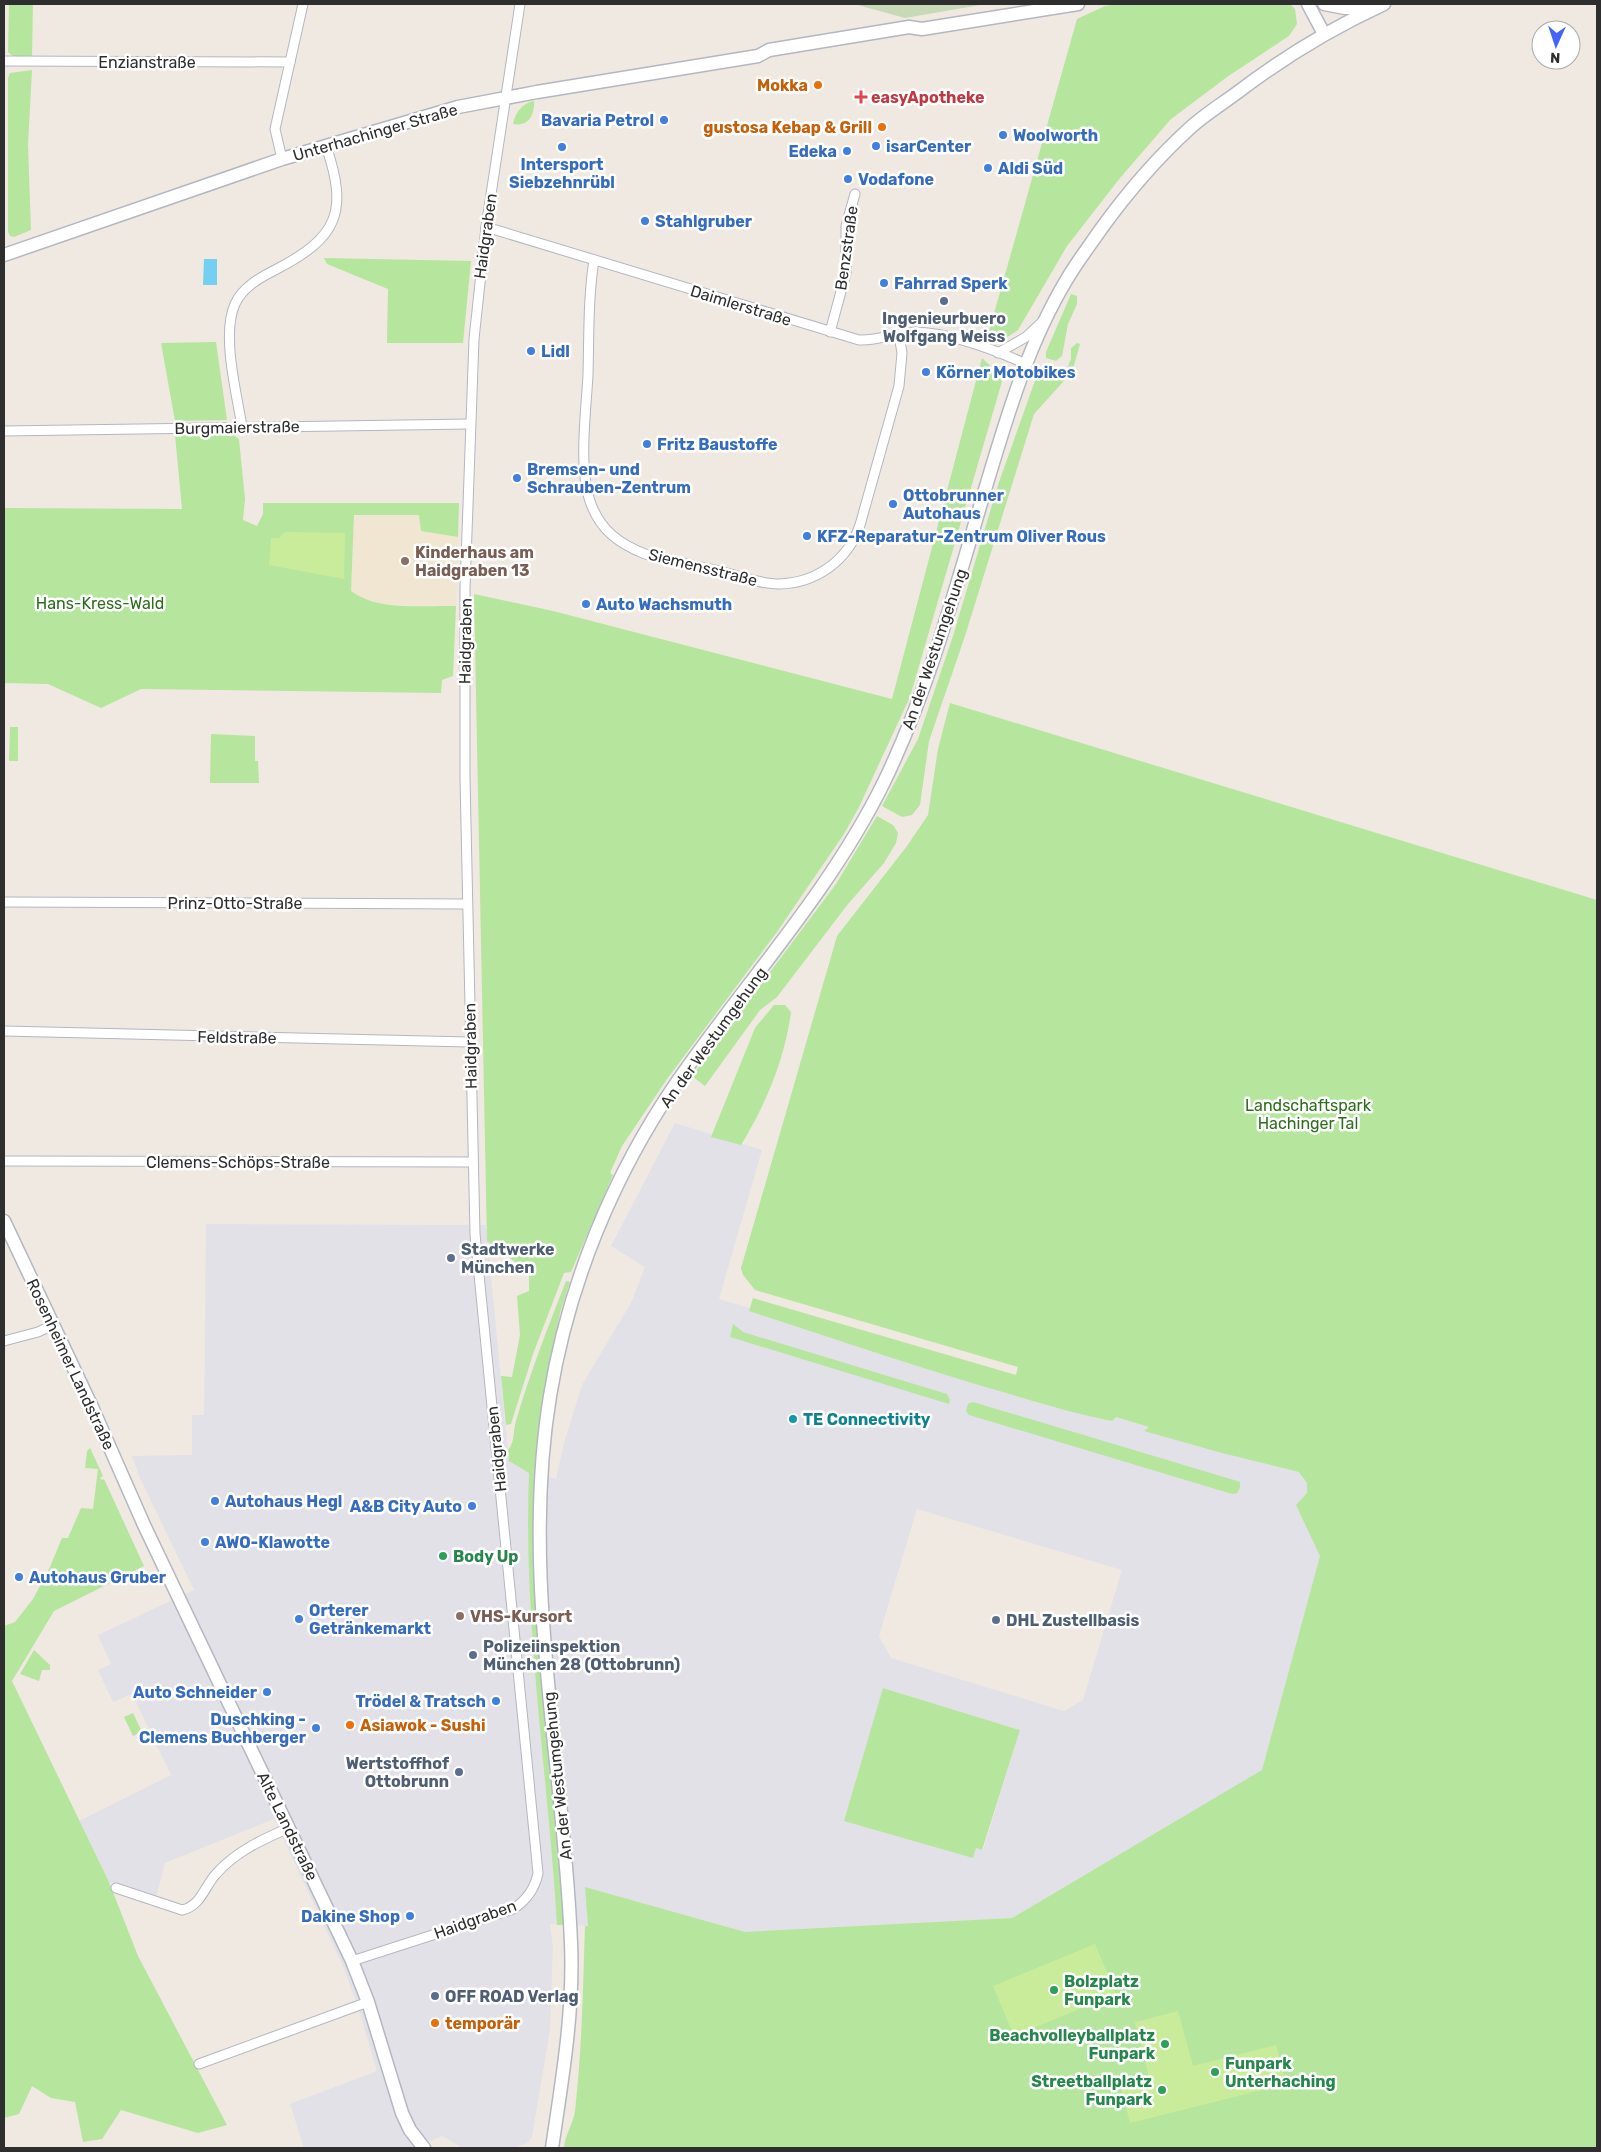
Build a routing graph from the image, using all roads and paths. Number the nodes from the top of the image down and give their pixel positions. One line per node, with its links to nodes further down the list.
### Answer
1 (303, 4): 10 (street)
2 (520, 4): 11 (street, Haidgraben)
3 (1078, 4): 11 (main road, Unterhachinger Straße)
4 (1308, 4): 8 (main road)
5 (1324, 4): 6 (main road); 7 (main road)
6 (1379, 6): 7 (main road, An der Westumgehung)
7 (1336, 27): 8 (main road, An der Westumgehung)
8 (1324, 34): 18 (main road, An der Westumgehung)
9 (4, 61): 10 (street, Enzianstraße)
10 (290, 62): 13 (street)
11 (506, 98): 12 (main road, Unterhachinger Straße); 15 (street, Haidgraben)
12 (326, 146): 13 (main road, Unterhachinger Straße); 24 (street)
13 (282, 159): 16 (main road, Unterhachinger Straße)
14 (854, 194): 19 (street, Benzstraße)
15 (486, 227): 17 (street, Daimlerstraße); 23 (street, Haidgraben)
16 (5, 251)
17 (594, 260): 19 (street, Daimlerstraße); 20 (street, Siemensstraße)
18 (1047, 318): 21 (street); 22 (main road, An der Westumgehung)
19 (830, 332): 20 (street, Daimlerstraße)
20 (899, 335): 21 (street, Daimlerstraße)
21 (998, 353): 22 (street, Daimlerstraße)
22 (1026, 364): 42 (main road, An der Westumgehung)
23 (470, 424): 24 (street, Burgmaierstraße); 27 (street, Haidgraben)
24 (242, 427): 25 (street, Burgmaierstraße)
25 (4, 431)
26 (4, 902): 27 (street, Prinz-Otto-Straße)
27 (467, 904): 29 (street, Haidgraben)
28 (4, 1032): 29 (street, Feldstraße)
29 (469, 1042): 31 (street, Haidgraben)
30 (4, 1161): 31 (street, Clemens-Schöps-Straße)
31 (472, 1162): 38 (street, Haidgraben)
32 (4, 1221): 33 (main road, Rosenheimer Landstraße)
33 (53, 1325): 34 (street); 35 (main road, Rosenheimer Landstraße)
34 (4, 1341)
35 (136, 1508): 36 (main road, Alte Landstraße)
36 (289, 1828): 37 (street); 38 (main road, Alte Landstraße)
37 (116, 1888)
38 (352, 1961): 39 (main road, Alte Landstraße)
39 (368, 2002): 40 (street); 41 (main road, Alte Landstraße)
40 (199, 2064)
41 (424, 2148)
42 (552, 2148)

